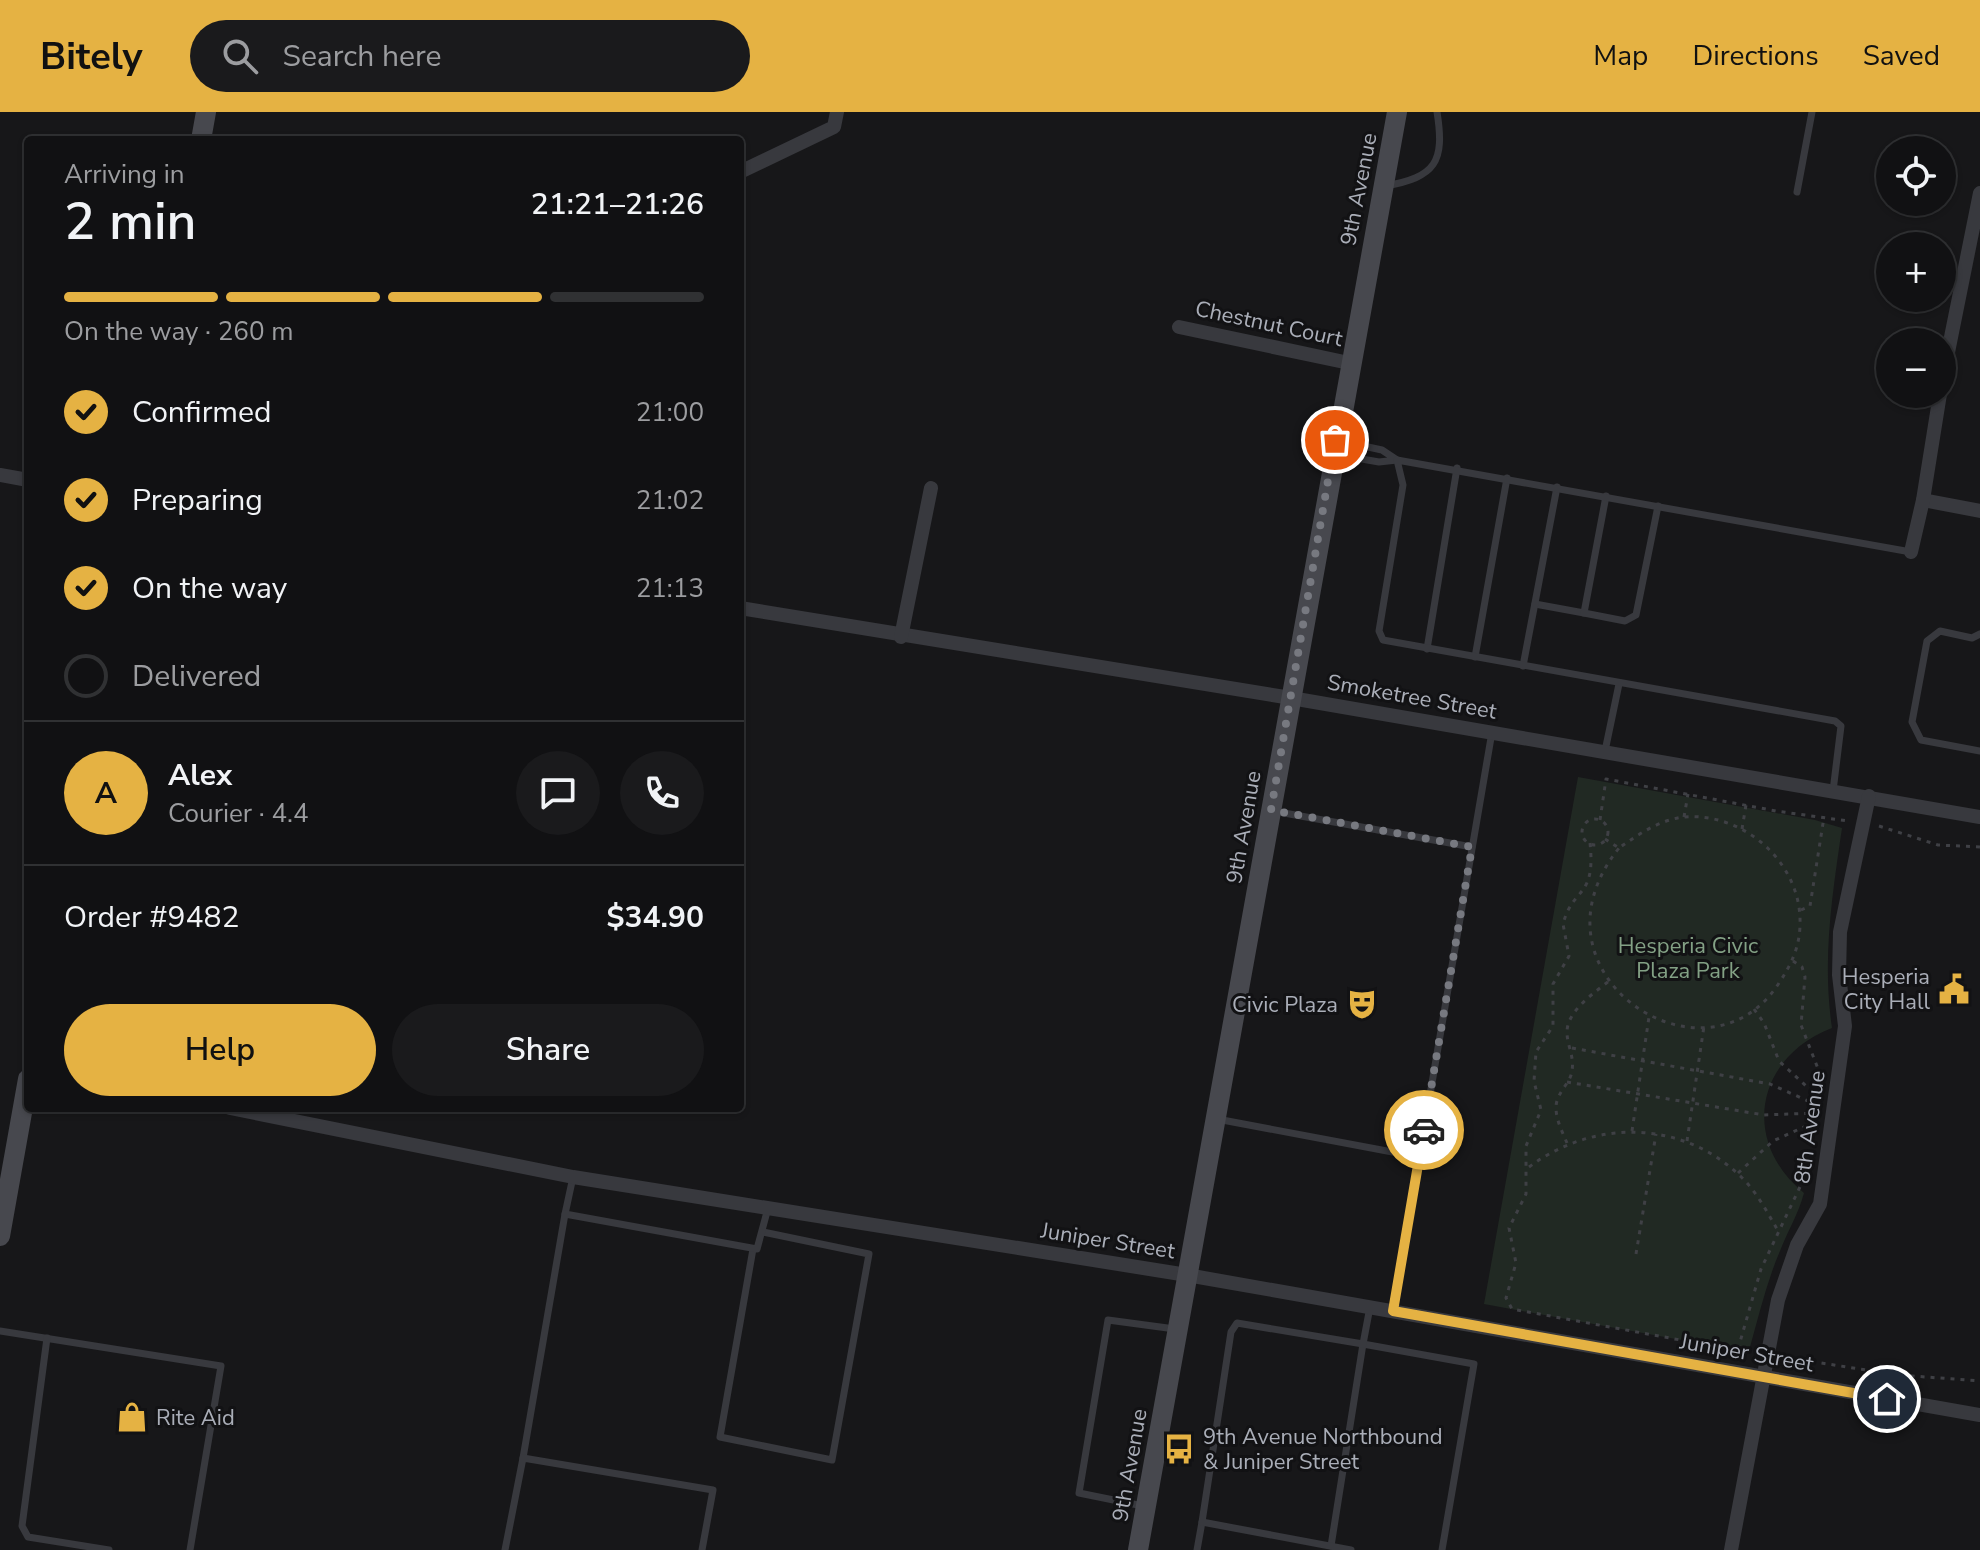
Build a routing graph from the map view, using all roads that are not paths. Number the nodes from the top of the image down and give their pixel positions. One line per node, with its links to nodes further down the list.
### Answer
1 (206, 112): 6 (street)
2 (837, 112): 7 (street)
3 (1397, 112): 8 (street, 9th Avenue)
4 (1437, 112): 8 (lane)
5 (1812, 112): 9 (lane)
6 (202, 136)
7 (744, 170)
8 (1383, 186): 14 (street, 9th Avenue)
9 (1797, 192)
10 (1980, 193): 11 (street)
11 (1977, 231): 13 (street)
12 (1179, 327): 14 (street, Chestnut Court)
13 (1955, 328)
14 (1349, 363): 16 (street, 9th Avenue)
15 (1938, 408): 25 (street)
16 (1334, 447): 17 (lane); 17 (lane); 38 (street, 9th Avenue)
17 (1397, 460): 18 (lane); 34 (lane)
18 (1457, 468): 20 (lane); 34 (lane)
19 (0, 475): 21 (street)
20 (1507, 478): 22 (lane); 35 (lane)
21 (24, 479)
22 (1557, 487): 24 (lane); 29 (lane)
23 (931, 488): 33 (street)
24 (1606, 496): 26 (lane); 31 (lane)
25 (1923, 500): 27 (street); 28 (street)
26 (1658, 506): 28 (lane); 31 (lane)
27 (1980, 511)
28 (1911, 552)
29 (1535, 604): 31 (lane); 36 (lane)
30 (744, 609): 33 (street, Smoketree Street)
31 (1584, 613)
32 (1980, 634): 41 (lane)
33 (901, 637): 38 (street, Smoketree Street)
34 (1427, 649): 35 (lane)
35 (1475, 657): 36 (lane)
36 (1523, 666): 37 (lane)
37 (1619, 684): 40 (lane); 42 (lane)
38 (1291, 698): 39 (street, Smoketree Street); 44 (street, 9th Avenue)
39 (1492, 732): 40 (street, Smoketree Street); 46 (lane)
40 (1605, 751): 42 (street, Smoketree Street)
41 (1980, 751)
42 (1833, 791): 43 (street, Smoketree Street)
43 (1869, 796): 45 (street, Smoketree Street); 64 (street, 8th Avenue)
44 (1271, 810): 46 (lane); 49 (street, 9th Avenue)
45 (1980, 817)
46 (1472, 847): 50 (lane)
47 (24, 1101): 55 (street)
48 (250, 1112): 51 (street, Juniper Street)
49 (1215, 1119): 50 (lane); 57 (street, 9th Avenue)
50 (1419, 1157): 59 (lane)
51 (573, 1177): 52 (street, Juniper Street); 53 (lane)
52 (768, 1208): 54 (lane); 57 (street, Juniper Street)
53 (565, 1214): 56 (lane); 66 (lane)
54 (763, 1232): 56 (lane); 56 (lane)
55 (0, 1236)
56 (753, 1249)
57 (1187, 1275): 58 (street, Juniper Street); 60 (street, 9th Avenue)
58 (1370, 1307): 59 (street, Juniper Street); 63 (lane)
59 (1393, 1311): 64 (street, Juniper Street)
60 (1177, 1330): 67 (street, 9th Avenue); 67 (lane)
61 (0, 1331): 62 (lane)
62 (47, 1338): 70 (lane); 71 (lane)
63 (1363, 1344): 68 (lane); 69 (lane); 77 (lane)
64 (1762, 1377): 65 (street, Juniper Street); 78 (street, 8th Avenue)
65 (1980, 1415)
66 (523, 1458): 72 (lane); 73 (lane)
67 (1146, 1506): 74 (street, 9th Avenue)
68 (1202, 1522): 69 (lane); 75 (lane)
69 (1331, 1546): 76 (lane)
70 (109, 1550)
71 (190, 1550)
72 (505, 1550)
73 (702, 1550)
74 (1138, 1550)
75 (1197, 1550)
76 (1351, 1550)
77 (1442, 1550)
78 (1731, 1550)

